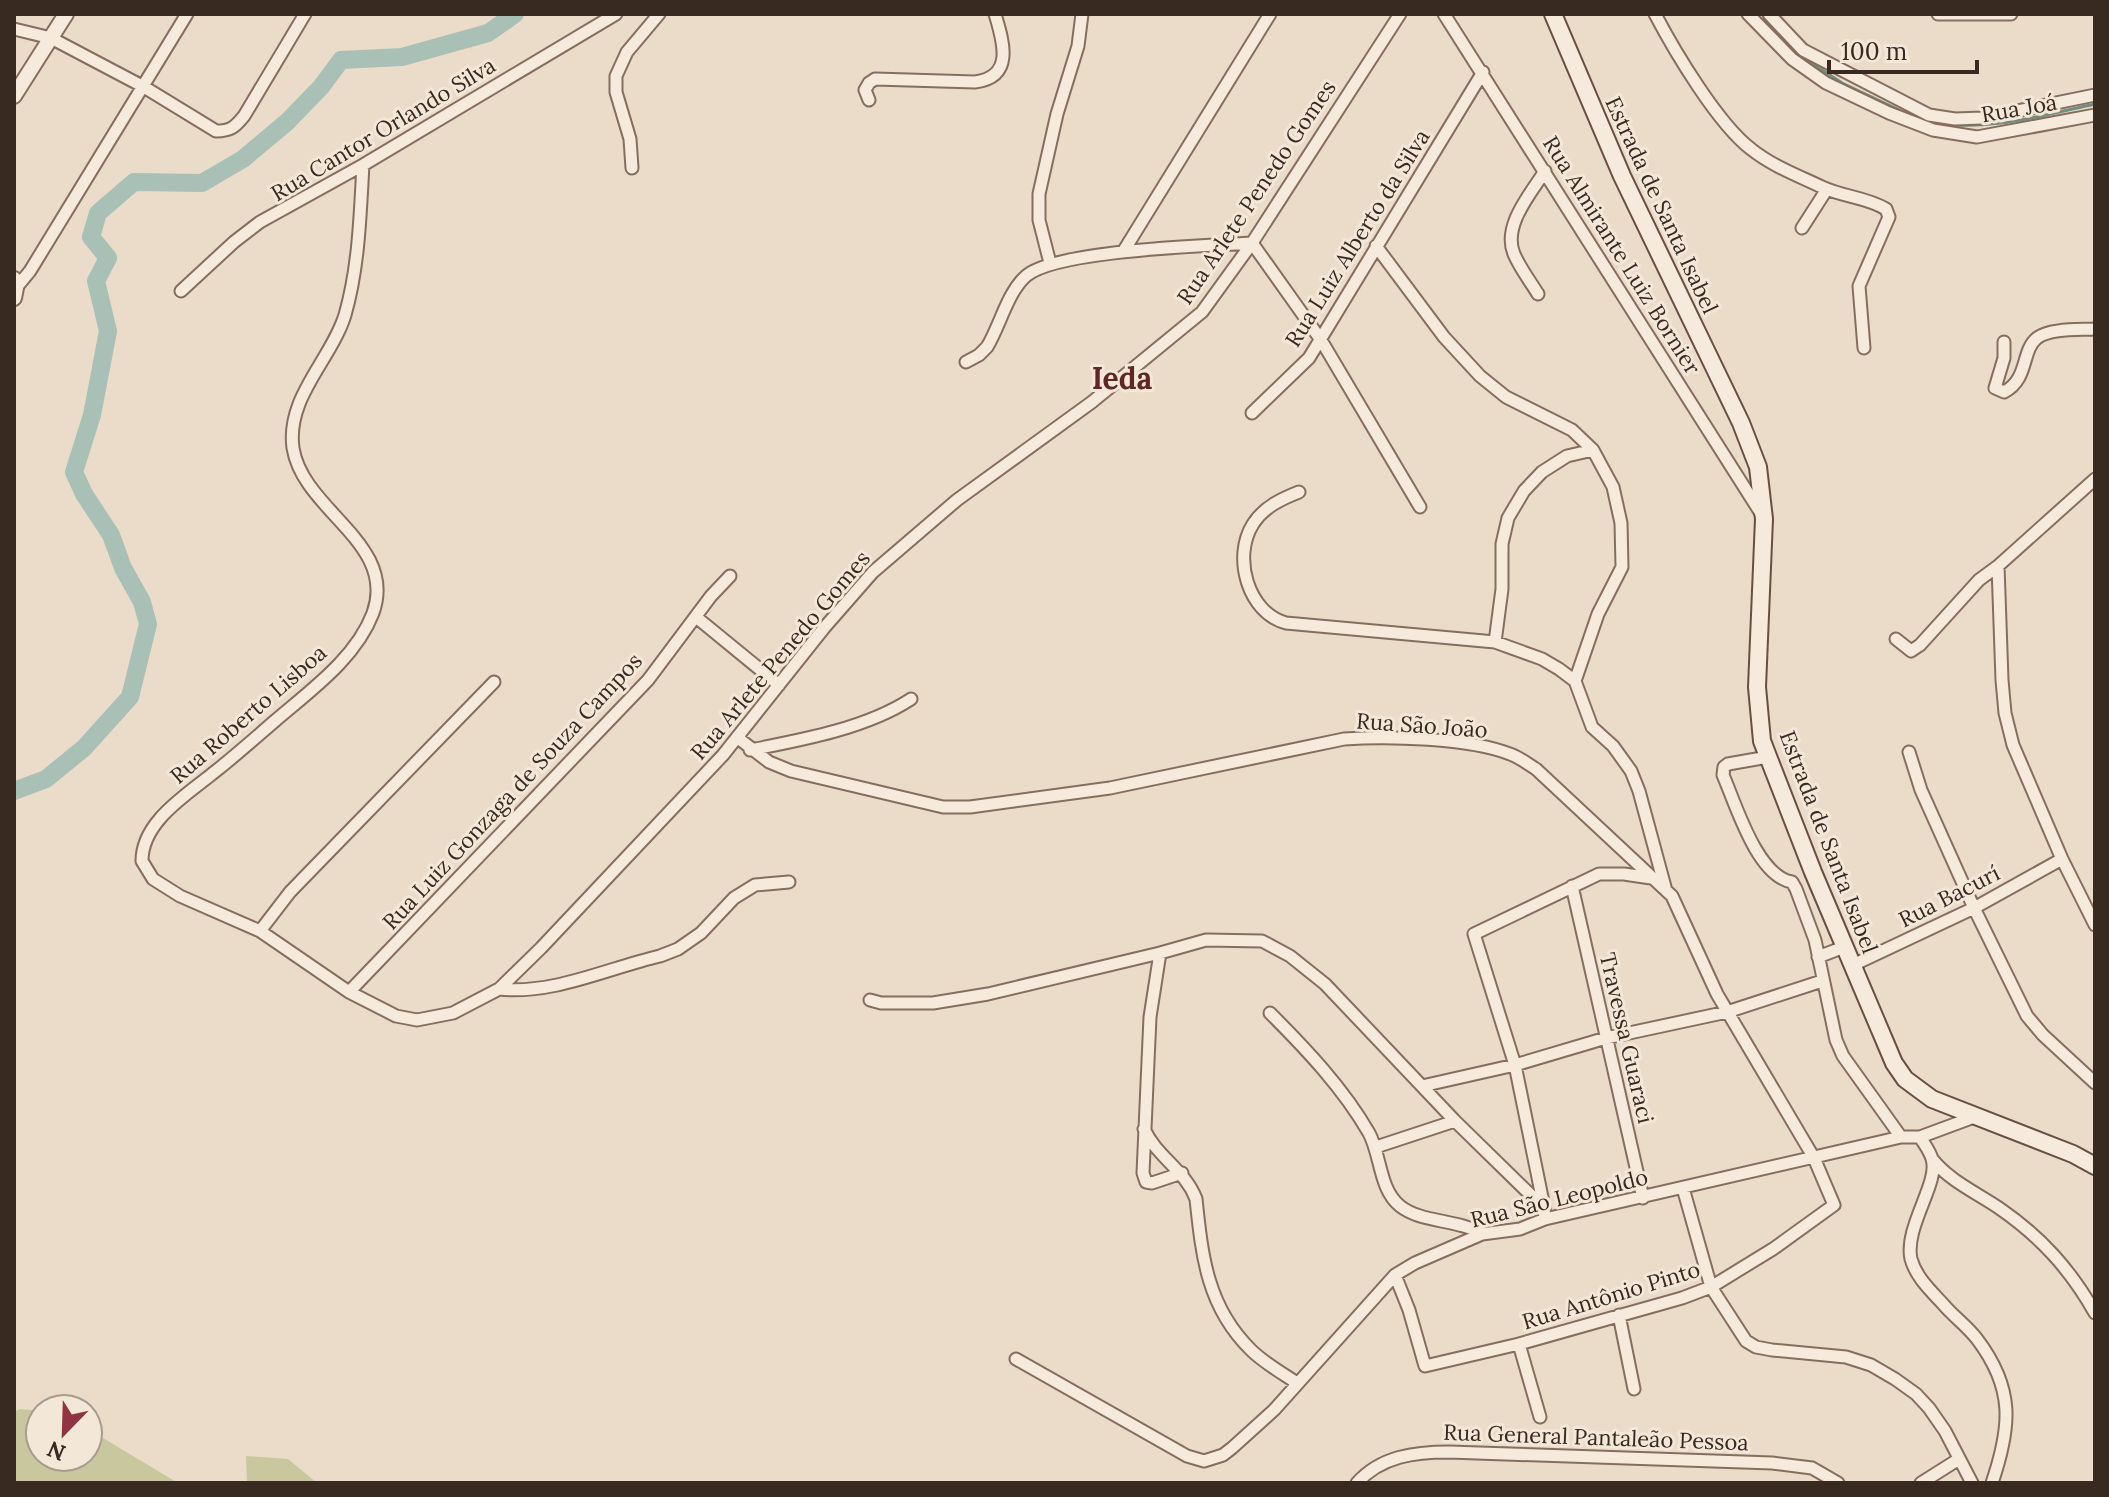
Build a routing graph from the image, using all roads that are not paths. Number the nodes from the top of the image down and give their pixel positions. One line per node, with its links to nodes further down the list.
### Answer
1 (187, 14): 20 (street)
2 (305, 14): 20 (street)
3 (616, 14): 25 (street, Rua Cantor Orlando Silva)
4 (659, 14): 26 (street)
5 (995, 14): 23 (street)
6 (1082, 14): 33 (street)
7 (1270, 14): 32 (street)
8 (1400, 14): 30 (street, Rua Arlete Penedo Gomes)
9 (1444, 14): 19 (street, Rua Almirante Luiz Bornier)
10 (1553, 14): 47 (main road, Estrada de Santa Isabel)
11 (1655, 14): 28 (street)
12 (1748, 14): 24 (street, Rua Joá)
13 (1769, 14): 21 (street, Rua Joá)
14 (1938, 14): 15 (street)
15 (2011, 14)
16 (62, 16): 18 (street)
17 (14, 29): 18 (street)
18 (51, 38): 20 (street); 22 (street)
19 (1483, 72): 27 (street, Rua Almirante Luiz Bornier); 31 (street, Rua Luiz Alberto da Silva)
20 (144, 87): 34 (street)
21 (2095, 95)
22 (14, 96)
23 (869, 100)
24 (2095, 115)
25 (363, 165): 35 (street, Rua Cantor Orlando Silva); 61 (street, Rua Roberto Lisboa)
26 (632, 168)
27 (1545, 171): 36 (street); 47 (street, Rua Almirante Luiz Bornier)
28 (1827, 189): 29 (street); 40 (street)
29 (1802, 228)
30 (1252, 243): 32 (street); 38 (street); 55 (street, Rua Arlete Penedo Gomes)
31 (1376, 246): 38 (street, Rua Luiz Alberto da Silva); 43 (street)
32 (1123, 252): 33 (street)
33 (1050, 263): 41 (street)
34 (15, 288)
35 (181, 291)
36 (1538, 294)
37 (2095, 329): 39 (street)
38 (1321, 340): 42 (street, Rua Luiz Alberto da Silva); 46 (street)
39 (2004, 342)
40 (1864, 348)
41 (966, 362)
42 (1252, 413)
43 (1593, 450): 52 (street); 53 (street)
44 (2095, 479): 48 (street)
45 (1299, 492): 52 (street)
46 (1420, 507)
47 (1764, 519): 60 (main road, Estrada de Santa Isabel)
48 (1998, 566): 51 (street); 62 (street)
49 (730, 576): 50 (street, Rua Luiz Gonzaga de Souza Campos)
50 (696, 617): 55 (street); 78 (street, Rua Luiz Gonzaga de Souza Campos)
51 (1896, 639)
52 (1495, 642): 53 (street)
53 (1575, 681): 68 (street)
54 (494, 682): 71 (street)
55 (779, 685): 57 (street, Rua Arlete Penedo Gomes)
56 (911, 699): 58 (street)
57 (738, 738): 58 (street, Rua São João); 77 (street, Rua Arlete Penedo Gomes)
58 (750, 750): 64 (street, Rua São João)
59 (1909, 752): 69 (street)
60 (1768, 757): 63 (main road, Estrada de Santa Isabel); 66 (street)
61 (142, 852): 71 (street, Rua Arlete Penedo Gomes)
62 (2062, 859): 69 (street, Rua Bacurí); 70 (street)
63 (1813, 872): 66 (street); 72 (main road, Estrada de Santa Isabel)
64 (1651, 878): 67 (street); 68 (street, Rua São João)
65 (789, 882): 77 (street)
66 (1792, 882): 74 (street)
67 (1572, 886): 82 (street, Travessa Guaraci); 83 (street)
68 (1665, 887): 80 (street, Rua São João)
69 (1974, 908): 75 (street, Rua Bacurí); 84 (street)
70 (2095, 925)
71 (260, 931): 78 (street, Rua Arlete Penedo Gomes)
72 (1844, 947): 74 (street); 75 (main road, Estrada de Santa Isabel)
73 (1160, 953): 79 (street); 85 (street); 88 (street)
74 (1818, 957): 76 (street)
75 (1853, 965): 86 (main road, Estrada de Santa Isabel)
76 (1822, 981): 80 (street); 89 (street)
77 (499, 989): 78 (street, Rua Arlete Penedo Gomes)
78 (349, 992)
79 (870, 1000)
80 (1727, 1012): 82 (street); 92 (street, Rua São João)
81 (1270, 1013): 91 (street)
82 (1606, 1038): 83 (street); 97 (street, Travessa Guaraci)
83 (1515, 1065): 85 (street); 99 (street)
84 (2095, 1083)
85 (1422, 1086): 87 (street)
86 (1974, 1117): 90 (street, Rua São Leopoldo); 94 (main road, Estrada de Santa Isabel)
87 (1455, 1121): 91 (street); 99 (street)
88 (1144, 1129): 95 (street); 95 (street)
89 (1901, 1137): 90 (street, Rua São Leopoldo); 92 (street, Rua São Leopoldo)
90 (1920, 1137): 93 (street)
91 (1376, 1147): 100 (street)
92 (1814, 1158): 96 (street, Rua São Leopoldo); 98 (street, Rua São João)
93 (1933, 1160): 103 (street); 115 (street)
94 (2095, 1166)
95 (1182, 1173): 107 (street)
96 (1683, 1188): 97 (street, Rua São Leopoldo); 102 (street)
97 (1643, 1198): 99 (street, Rua São Leopoldo)
98 (1834, 1205): 102 (street, Rua Antônio Pinto)
99 (1545, 1213): 100 (street, Rua São Leopoldo)
100 (1482, 1234): 101 (street, Rua São Leopoldo)
101 (1395, 1275): 105 (street, Rua Antônio Pinto); 107 (street, Rua São Leopoldo)
102 (1711, 1287): 104 (street, Rua Antônio Pinto); 110 (street)
103 (2095, 1313)
104 (1619, 1315): 105 (street, Rua Antônio Pinto); 108 (street)
105 (1519, 1344): 109 (street)
106 (1016, 1359): 107 (street, Rua São Leopoldo)
107 (1297, 1383)
108 (1634, 1389)
109 (1540, 1417)
110 (1959, 1459): 113 (street); 114 (street)
111 (1357, 1483): 112 (street, Rua General Pantaleão Pessoa)
112 (1838, 1483)
113 (1921, 1483)
114 (1972, 1483)
115 (1992, 1483)

